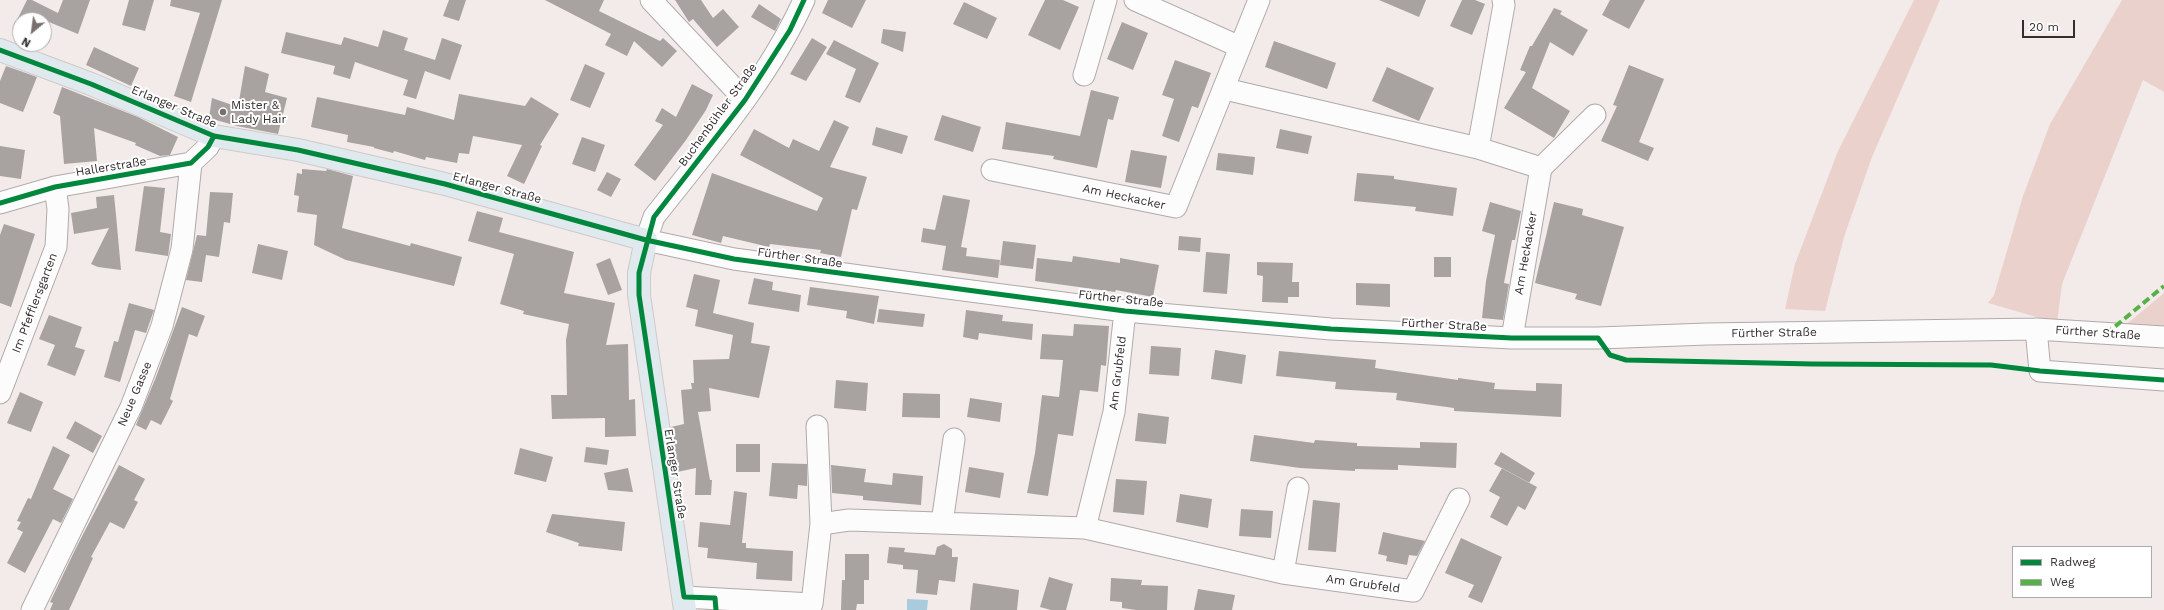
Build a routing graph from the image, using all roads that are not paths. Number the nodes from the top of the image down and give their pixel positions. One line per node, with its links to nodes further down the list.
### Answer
1 (651, 0): 11 (street)
2 (804, 0): 11 (street, Buchenbühler Straße)
3 (1106, 0): 9 (street)
4 (1135, 0): 7 (street)
5 (1260, 0): 7 (street, Am Heckacker)
6 (1503, 0): 14 (street)
7 (1240, 46): 10 (street, Am Heckacker)
8 (0, 50): 13 (main road, Erlanger Straße)
9 (1084, 75)
10 (1225, 89): 14 (street); 17 (street, Am Heckacker)
11 (745, 100): 20 (street, Buchenbühler Straße)
12 (1595, 115): 16 (street)
13 (214, 136): 15 (street); 20 (main road, Erlanger Straße)
14 (1478, 148): 16 (street)
15 (191, 163): 18 (street, Hallerstraße); 36 (street, Neue Gasse)
16 (1541, 168): 23 (street, Am Heckacker)
17 (992, 170)
18 (54, 187): 19 (street, Hallerstraße); 26 (street, Im Pfefflersgarten)
19 (0, 203)
20 (646, 240): 21 (street, Fürther Straße); 35 (main road, Erlanger Straße)
21 (1125, 311): 23 (street, Fürther Straße); 33 (street, Am Grubfeld)
22 (2036, 329): 23 (street, Fürther Straße); 24 (street, Fürther Straße); 25 (street)
23 (1512, 338)
24 (2164, 338)
25 (2164, 380)
26 (0, 393)
27 (817, 426): 32 (street)
28 (954, 439): 31 (street)
29 (1298, 488): 34 (street)
30 (1459, 499): 34 (street, Am Grubfeld)
31 (942, 523): 32 (street, Am Grubfeld); 33 (street, Am Grubfeld)
32 (821, 524): 35 (street)
33 (1085, 528): 34 (street, Am Grubfeld)
34 (1283, 573)
35 (684, 603)
36 (32, 610)

